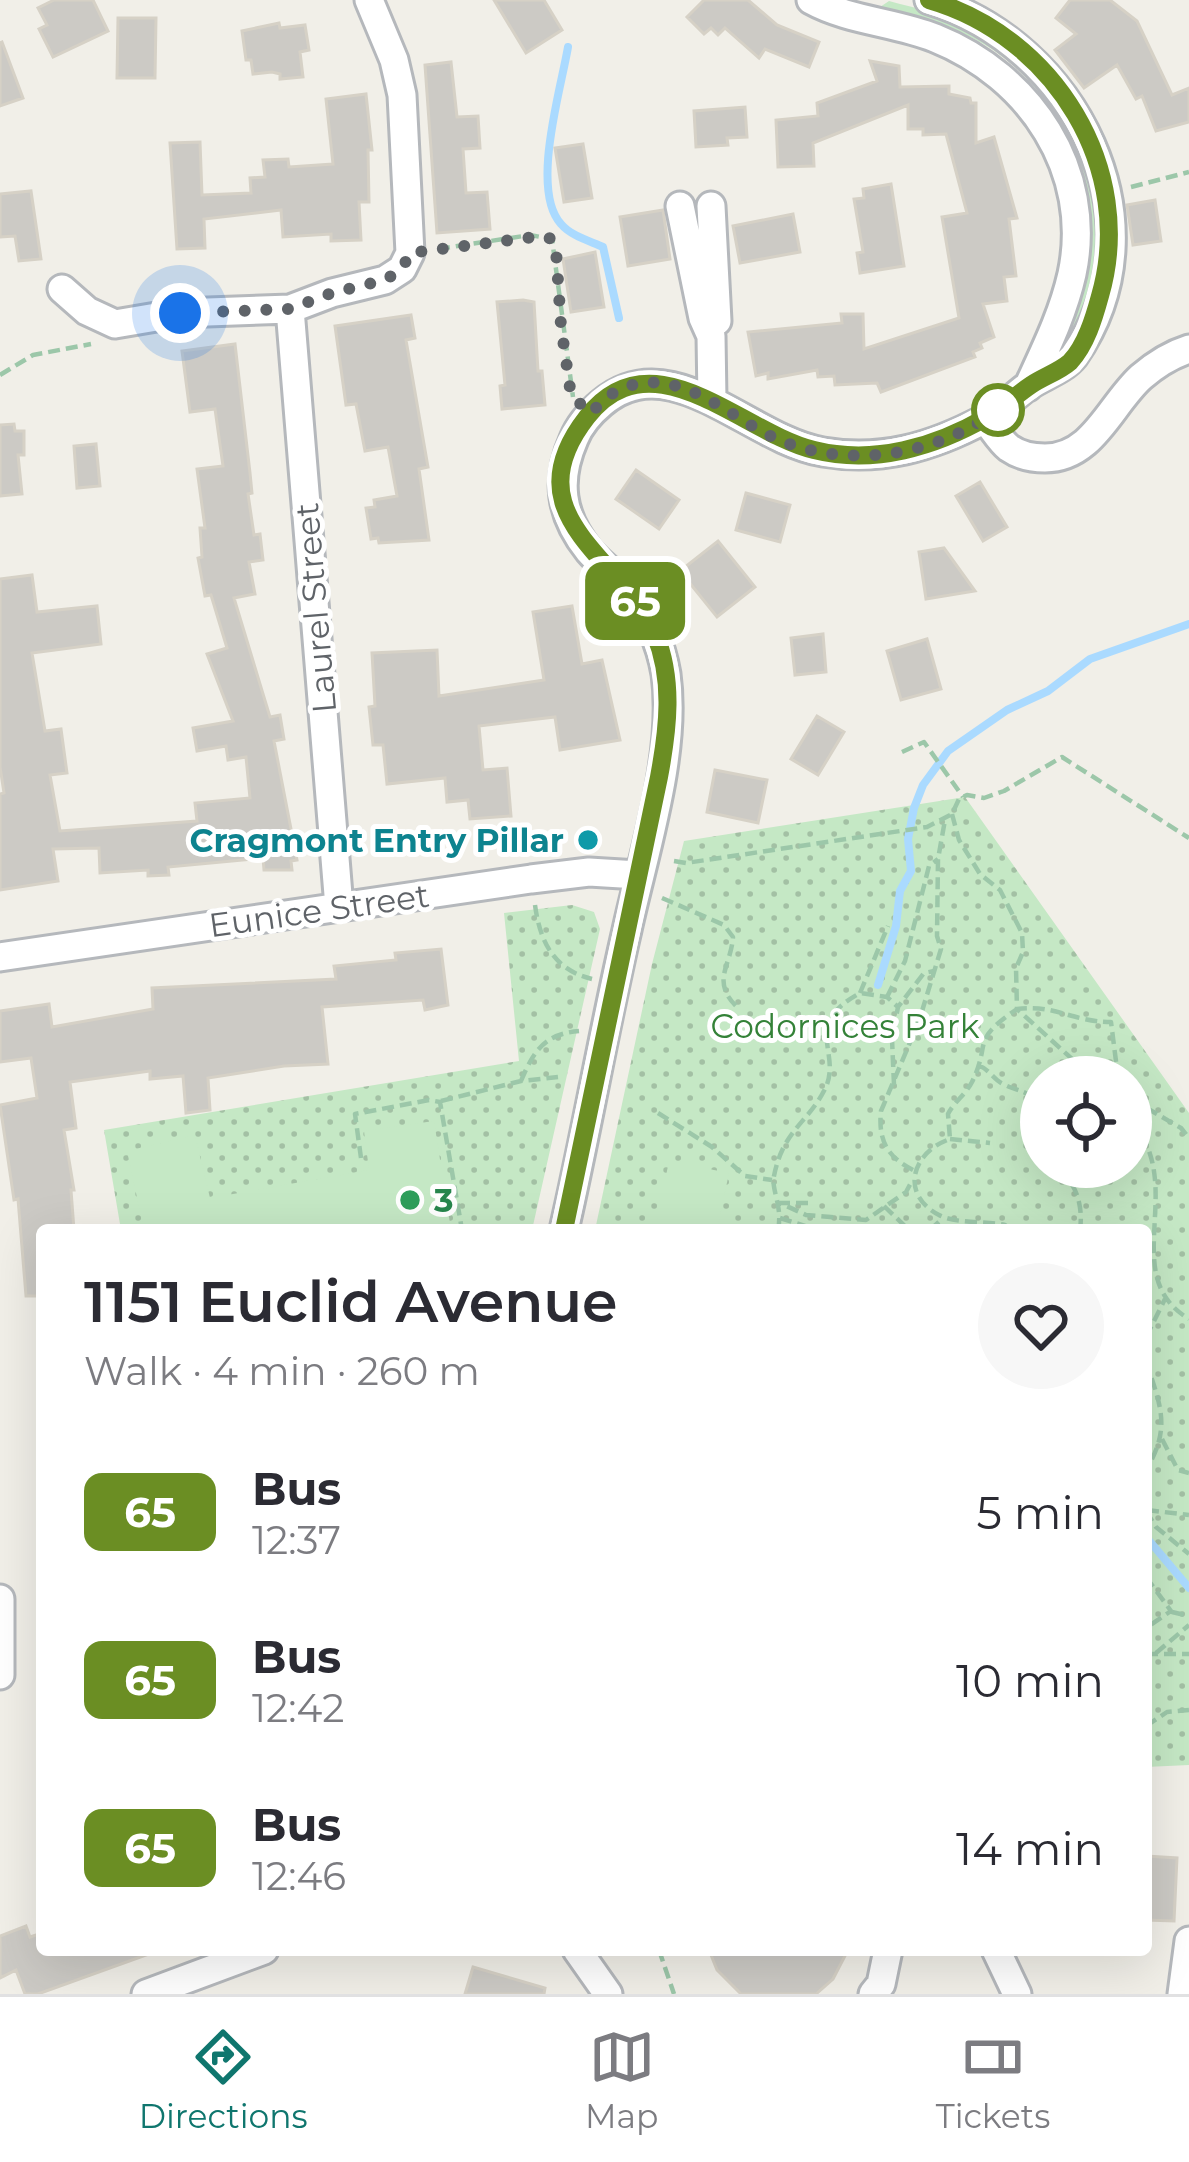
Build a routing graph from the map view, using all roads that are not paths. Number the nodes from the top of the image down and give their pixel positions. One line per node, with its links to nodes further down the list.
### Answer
1 (369, 0): 7 (street)
2 (811, 0): 10 (street)
3 (929, 0): 10 (street)
4 (680, 206): 8 (street)
5 (711, 206): 8 (street)
6 (62, 289): 7 (street)
7 (290, 309): 14 (street, Laurel Street)
8 (711, 336): 11 (street)
9 (1189, 349): 12 (street)
10 (1028, 386): 12 (street)
11 (712, 400): 12 (street); 13 (street)
12 (986, 418)
13 (638, 875): 14 (street, Eunice Street); 16 (street)
14 (339, 907): 15 (street, Eunice Street)
15 (0, 957)
16 (565, 1224)
17 (0, 1600): 18 (street)
18 (0, 1675)
19 (1189, 1941): 28 (street)
20 (249, 1956): 24 (street)
21 (582, 1956): 25 (street)
22 (887, 1956): 26 (street)
23 (999, 1956): 27 (street)
24 (146, 1994)
25 (608, 1994)
26 (873, 1994)
27 (1017, 1994)
28 (1182, 1994)

